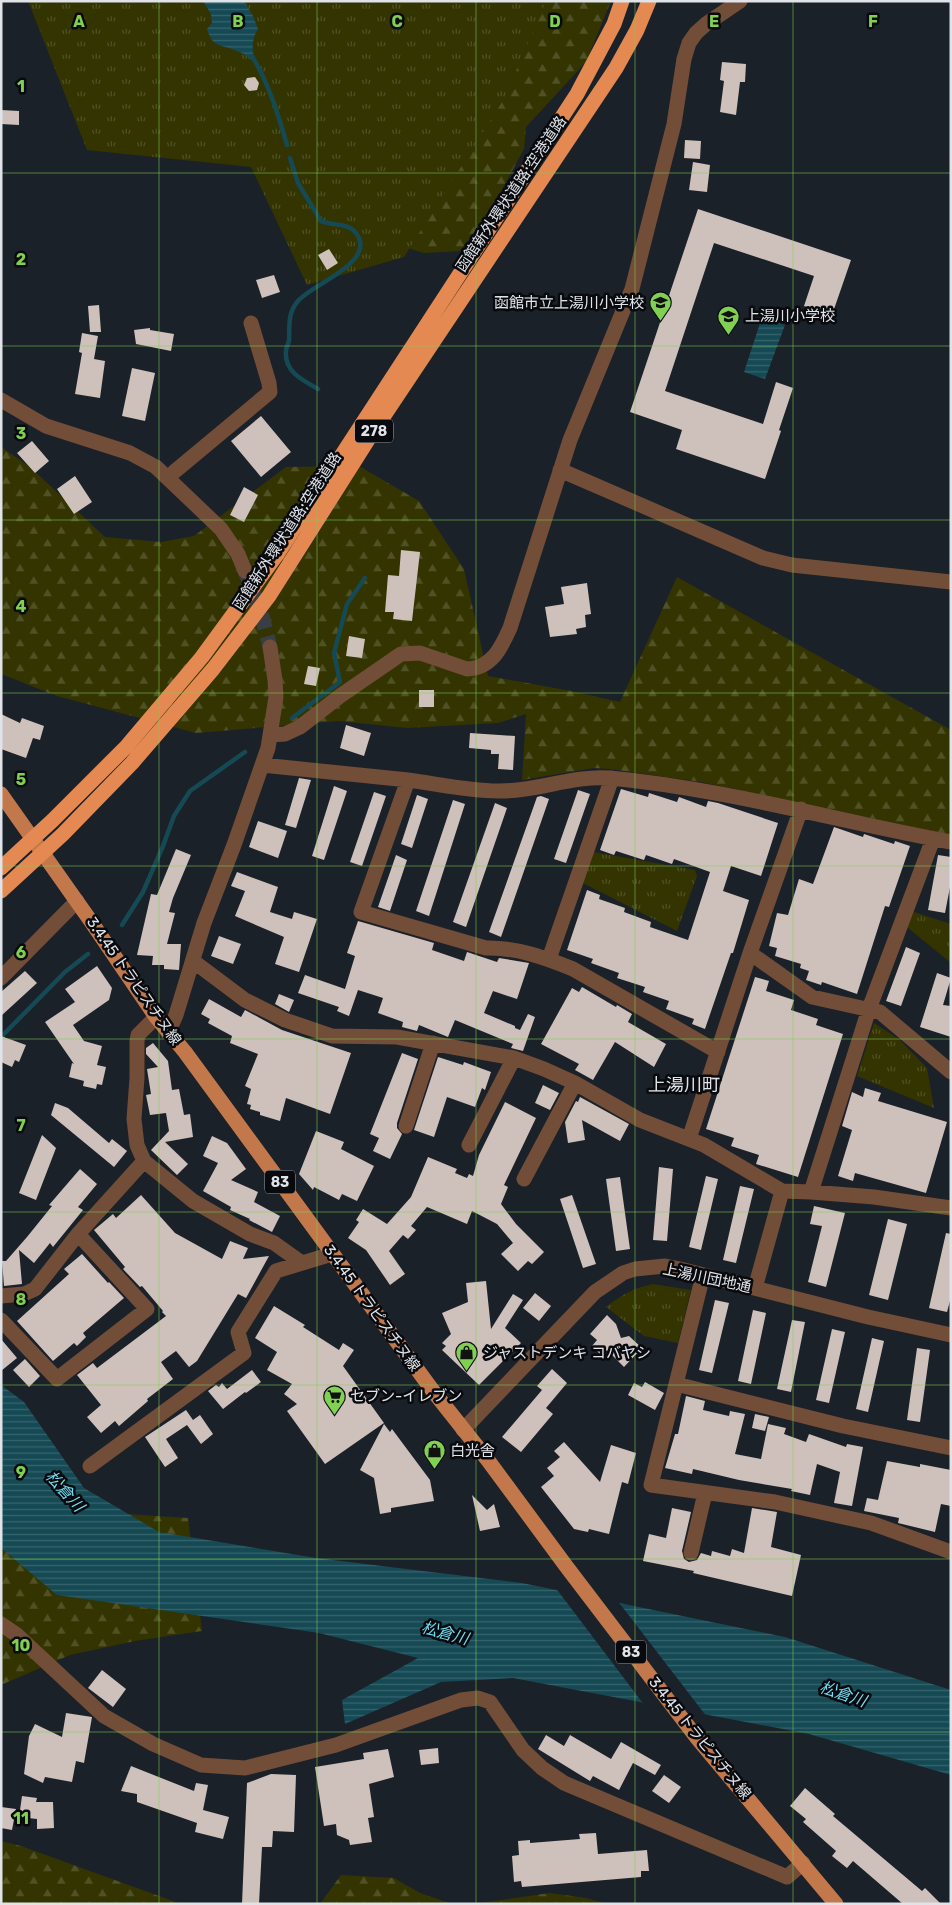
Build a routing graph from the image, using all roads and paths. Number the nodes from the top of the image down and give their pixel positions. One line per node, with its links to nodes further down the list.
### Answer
1 (622, 1): 19 (highway, 函館新外環状道路;空港道路 / 278)
2 (649, 1): 20 (highway, 函館新外環状道路;空港道路 / 278)
3 (740, 1): 6 (street)
4 (251, 323): 7 (street)
5 (1, 400): 8 (street)
6 (560, 470): 9 (street); 11 (street)
7 (174, 472)
8 (245, 571)
9 (951, 582)
10 (270, 647): 11 (street)
11 (271, 735): 12 (street)
12 (262, 765): 14 (street); 24 (street)
13 (612, 778): 14 (street); 16 (street); 23 (street)
14 (408, 780): 23 (street)
15 (1, 794): 21 (main road, 3.4.45 トラピスチヌ線 / 83)
16 (801, 809): 17 (street); 22 (street)
17 (933, 839): 18 (street); 26 (street)
18 (951, 842)
19 (1, 868)
20 (6, 887)
21 (77, 901): 25 (street); 27 (main road, 3.4.45 トラピスチヌ線 / 83)
22 (750, 953): 26 (street); 30 (street)
23 (549, 959): 30 (street)
24 (193, 961): 28 (street); 29 (street)
25 (1, 978)
26 (869, 1009): 32 (street); 40 (street)
27 (156, 1017): 28 (main road, 3.4.45 トラピスチヌ線 / 83); 37 (street)
28 (168, 1032): 43 (main road, 3.4.45 トラピスチヌ線 / 83)
29 (433, 1043): 31 (street); 34 (street)
30 (718, 1052): 35 (street)
31 (514, 1058): 33 (street); 36 (street)
32 (951, 1072)
33 (575, 1084): 35 (street); 38 (street)
34 (406, 1126)
35 (689, 1138): 39 (street)
36 (469, 1145)
37 (144, 1161): 42 (street); 44 (street)
38 (524, 1179)
39 (782, 1191): 40 (street); 46 (street)
40 (811, 1192): 41 (street)
41 (951, 1208)
42 (78, 1234): 47 (street); 48 (street)
43 (332, 1254): 44 (street); 51 (main road, 3.4.45 トラピスチヌ線 / 83)
44 (302, 1264): 53 (street)
45 (703, 1275): 46 (street, 上湯川団地通); 50 (street); 51 (street, 上湯川団地通)
46 (755, 1288): 49 (street, 上湯川団地通)
47 (1, 1296)
48 (1, 1320)
49 (951, 1335)
50 (676, 1384): 52 (street); 54 (street)
51 (463, 1430): 58 (main road, 3.4.45 トラピスチヌ線 / 83)
52 (951, 1448)
53 (90, 1466)
54 (705, 1493): 55 (street); 56 (street)
55 (951, 1552)
56 (691, 1553)
57 (1, 1624): 58 (street)
58 (803, 1863): 59 (main road, 3.4.45 トラピスチヌ線 / 83)
59 (836, 1904)

